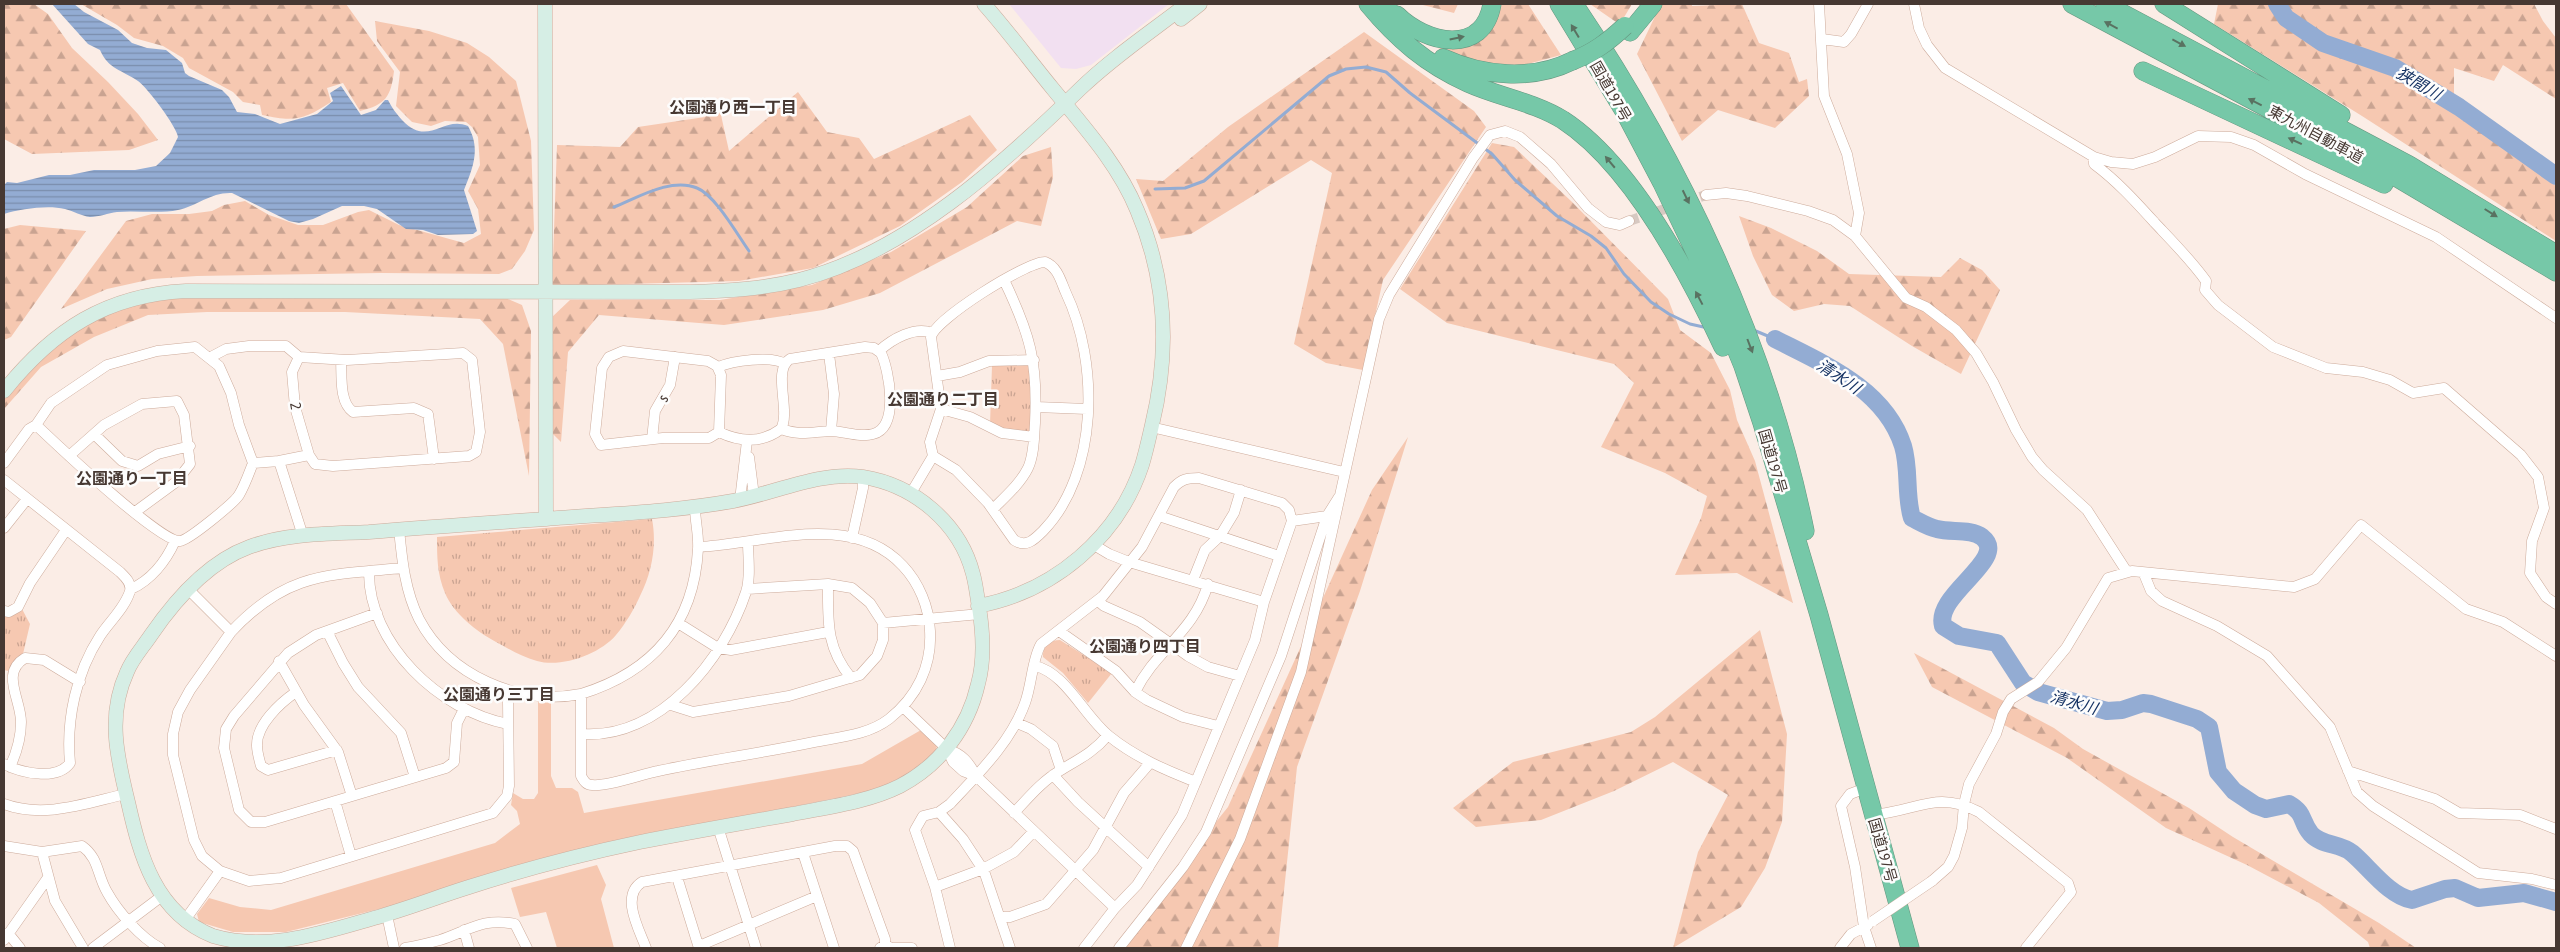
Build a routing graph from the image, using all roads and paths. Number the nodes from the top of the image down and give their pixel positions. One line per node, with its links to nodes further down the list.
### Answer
1 (545, 4): 35 (street)
2 (984, 4): 24 (street)
3 (1186, 4): 24 (street)
4 (1200, 4): 24 (street)
5 (1368, 4): 23 (highway)
6 (1385, 4): 7 (highway, one-way to 7); 21 (highway)
7 (1492, 4)
8 (1559, 4): 72 (highway, 国道197号, one-way to 8)
9 (1574, 4): 26 (highway, 国道197号)
10 (1584, 4): 26 (highway)
11 (1642, 4): 19 (highway)
12 (1653, 4): 19 (highway)
13 (1819, 4): 20 (street)
14 (1868, 4): 20 (street)
15 (1914, 4): 25 (street)
16 (2072, 4): 32 (highway, 東九州自動車道, one-way to 16)
17 (2105, 4): 28 (highway, 東九州自動車道, one-way to 28)
18 (2164, 4): 28 (highway)
19 (1628, 29): 21 (highway)
20 (1822, 39): 30 (street)
21 (1575, 64): 23 (highway)
22 (2143, 71): 33 (highway, one-way to 22)
23 (1454, 75): 72 (highway, one-way to 23)
24 (1066, 105): 35 (street); 53 (street)
25 (2094, 157): 36 (street); 110 (street)
26 (1672, 167): 158 (highway, 国道197号, one-way to 158)
27 (1706, 195): 30 (street)
28 (2466, 197): 31 (highway, 東九州自動車道, one-way to 31)
29 (1629, 221): 69 (street)
30 (1855, 236): 100 (street)
31 (2556, 254)
32 (2556, 272)
33 (2556, 276)
34 (1004, 280): 37 (street); 44 (street); 51 (street)
35 (545, 291): 48 (street); 84 (street)
36 (2556, 318)
37 (932, 333): 38 (street); 47 (street)
38 (879, 351): 39 (street); 55 (street)
39 (829, 354): 45 (street); 55 (street)
40 (299, 357): 42 (street); 43 (street); 62 (street, 2)
41 (675, 357): 46 (street); 59 (street, s); 59 (street)
42 (209, 358): 52 (street); 68 (street)
43 (341, 360): 65 (street); 65 (street)
44 (1034, 360): 47 (street); 49 (street)
45 (785, 364): 46 (street); 54 (street)
46 (718, 367): 56 (street)
47 (938, 376): 50 (street)
48 (4, 391)
49 (1036, 407): 51 (street); 58 (street)
50 (941, 409): 58 (street); 64 (street)
51 (1087, 409): 80 (street)
52 (36, 425): 63 (street); 67 (street)
53 (1152, 427): 69 (street); 94 (street)
54 (781, 429): 55 (street); 60 (street)
55 (831, 431)
56 (719, 432): 59 (street); 60 (street)
57 (94, 434): 61 (street); 61 (street); 63 (street)
58 (1034, 436): 80 (street)
59 (652, 439)
60 (747, 441): 76 (street); 78 (street)
61 (190, 446): 81 (street)
62 (309, 455): 65 (street); 66 (street)
63 (69, 456): 81 (street)
64 (933, 456): 74 (street); 80 (street)
65 (434, 459)
66 (280, 461): 68 (street); 89 (street)
67 (4, 463)
68 (253, 463): 92 (street)
69 (1344, 472): 75 (street)
70 (863, 477): 74 (street); 76 (street); 91 (street)
71 (4, 480): 77 (street)
72 (1781, 487): 150 (highway, 国道197号)
73 (1241, 490): 82 (street); 85 (street); 90 (street)
74 (911, 493): 111 (street)
75 (1341, 493): 83 (street); 205 (street)
76 (754, 496): 78 (street)
77 (27, 499): 86 (street); 87 (street)
78 (740, 500): 79 (street)
79 (695, 507): 84 (street); 95 (street)
80 (993, 509)
81 (135, 512): 92 (street)
82 (1159, 516): 90 (street); 97 (street)
83 (1326, 516): 85 (street); 204 (street)
84 (546, 519): 88 (street)
85 (1292, 521): 96 (street)
86 (4, 528)
87 (66, 530): 105 (street); 112 (street)
88 (399, 530): 89 (street); 98 (street)
89 (303, 536): 106 (street)
90 (1220, 536): 96 (street); 102 (street)
91 (852, 538): 93 (street); 114 (street)
92 (175, 541): 105 (street)
93 (748, 542): 95 (street); 107 (street)
94 (1094, 545): 97 (street); 111 (street)
95 (698, 547): 115 (street)
96 (1279, 556): 109 (street)
97 (1131, 562): 102 (street); 108 (street)
98 (403, 568): 99 (street); 130 (street)
99 (369, 571): 113 (street); 119 (street)
100 (2127, 572): 101 (street); 155 (street)
101 (2144, 574): 123 (street); 145 (street)
102 (1193, 580): 104 (street)
103 (828, 584): 107 (street); 116 (street); 120 (street)
104 (1208, 584): 109 (street); 121 (street)
105 (131, 589): 128 (street)
106 (188, 590): 119 (street); 151 (street)
107 (747, 590): 122 (street)
108 (1098, 601): 118 (street); 121 (street)
109 (1264, 602): 126 (street)
110 (2556, 604)
111 (979, 610): 114 (street); 141 (street)
112 (4, 611)
113 (376, 613): 117 (street); 135 (street)
114 (929, 619): 116 (street); 134 (street)
115 (678, 623): 122 (street); 132 (street)
116 (883, 623): 127 (street)
117 (328, 631): 124 (street); 148 (street)
118 (1059, 631): 125 (street); 131 (street)
119 (231, 632): 171 (street)
120 (828, 632): 122 (street); 127 (street)
121 (1171, 644): 126 (street); 131 (street)
122 (718, 648): 133 (street)
123 (2556, 656)
124 (279, 661): 129 (street); 153 (street)
125 (1035, 666): 136 (street); 140 (street)
126 (1240, 676): 138 (street)
127 (851, 678): 133 (street)
128 (80, 682): 144 (street); 144 (street)
129 (296, 692): 142 (street); 142 (street)
130 (511, 692): 132 (street); 137 (street)
131 (1135, 692): 138 (street)
132 (581, 694): 139 (street)
133 (671, 705): 139 (street)
134 (903, 707): 139 (street); 141 (street)
135 (464, 709): 137 (street); 148 (street)
136 (1017, 723): 146 (street); 147 (street)
137 (508, 724): 166 (street)
138 (1218, 726): 149 (street)
139 (581, 734)
140 (1108, 735): 143 (street); 146 (street)
141 (947, 749): 147 (street); 160 (street)
142 (336, 750): 152 (street)
143 (1150, 763): 149 (street); 159 (street)
144 (7, 765)
145 (2348, 771): 161 (street); 174 (street)
146 (1057, 772): 157 (street); 159 (street)
147 (976, 776): 156 (street); 157 (street)
148 (415, 777): 152 (street)
149 (1196, 782): 168 (street)
150 (1866, 788): 183 (street); 208 (highway, 国道197号)
151 (126, 794): 154 (street); 176 (street)
152 (352, 796): 153 (street)
153 (335, 801): 166 (street)
154 (4, 804)
155 (1964, 804): 158 (street); 183 (street, bridge); 210 (street)
156 (939, 812): 169 (street); 175 (street)
157 (1014, 812): 162 (street)
158 (1879, 814): 209 (highway, 国道197号)
159 (1105, 826): 168 (street); 170 (street)
160 (718, 827): 167 (street); 179 (street)
161 (2556, 829)
162 (1034, 832): 169 (street); 170 (street)
163 (4, 848): 164 (street)
164 (42, 852): 173 (street); 181 (street)
165 (803, 853): 167 (street); 177 (street); 188 (street)
166 (351, 856): 171 (street)
167 (730, 867): 172 (street); 184 (street)
168 (1149, 867): 178 (street)
169 (983, 869): 175 (street); 180 (street)
170 (1076, 870): 178 (street); 180 (street)
171 (220, 871): 182 (street)
172 (677, 877): 187 (street); 197 (street)
173 (47, 879): 186 (street); 190 (street)
174 (2556, 885)
175 (935, 887): 201 (street)
176 (162, 896): 181 (street); 182 (street)
177 (817, 896): 184 (street); 199 (street)
178 (1115, 908): 203 (street)
179 (387, 914): 182 (street); 193 (street)
180 (1000, 917): 202 (street)
181 (128, 920): 191 (street); 192 (street)
182 (185, 920)
183 (1869, 924): 206 (street); 207 (street)
184 (748, 925): 187 (street); 198 (street)
185 (464, 930): 194 (street); 195 (street); 196 (street)
186 (6, 936): 189 (street)
187 (699, 947)
188 (882, 947): 200 (street)
189 (20, 948)
190 (83, 948)
191 (93, 948)
192 (160, 948)
193 (394, 948)
194 (405, 948)
195 (469, 948)
196 (527, 948)
197 (646, 948)
198 (756, 948)
199 (834, 948)
200 (912, 948)
201 (950, 948)
202 (1010, 948)
203 (1084, 948)
204 (1119, 948)
205 (1186, 948)
206 (1840, 948)
207 (1871, 948)
208 (1910, 948)
209 (1916, 948)
210 (2026, 948)

